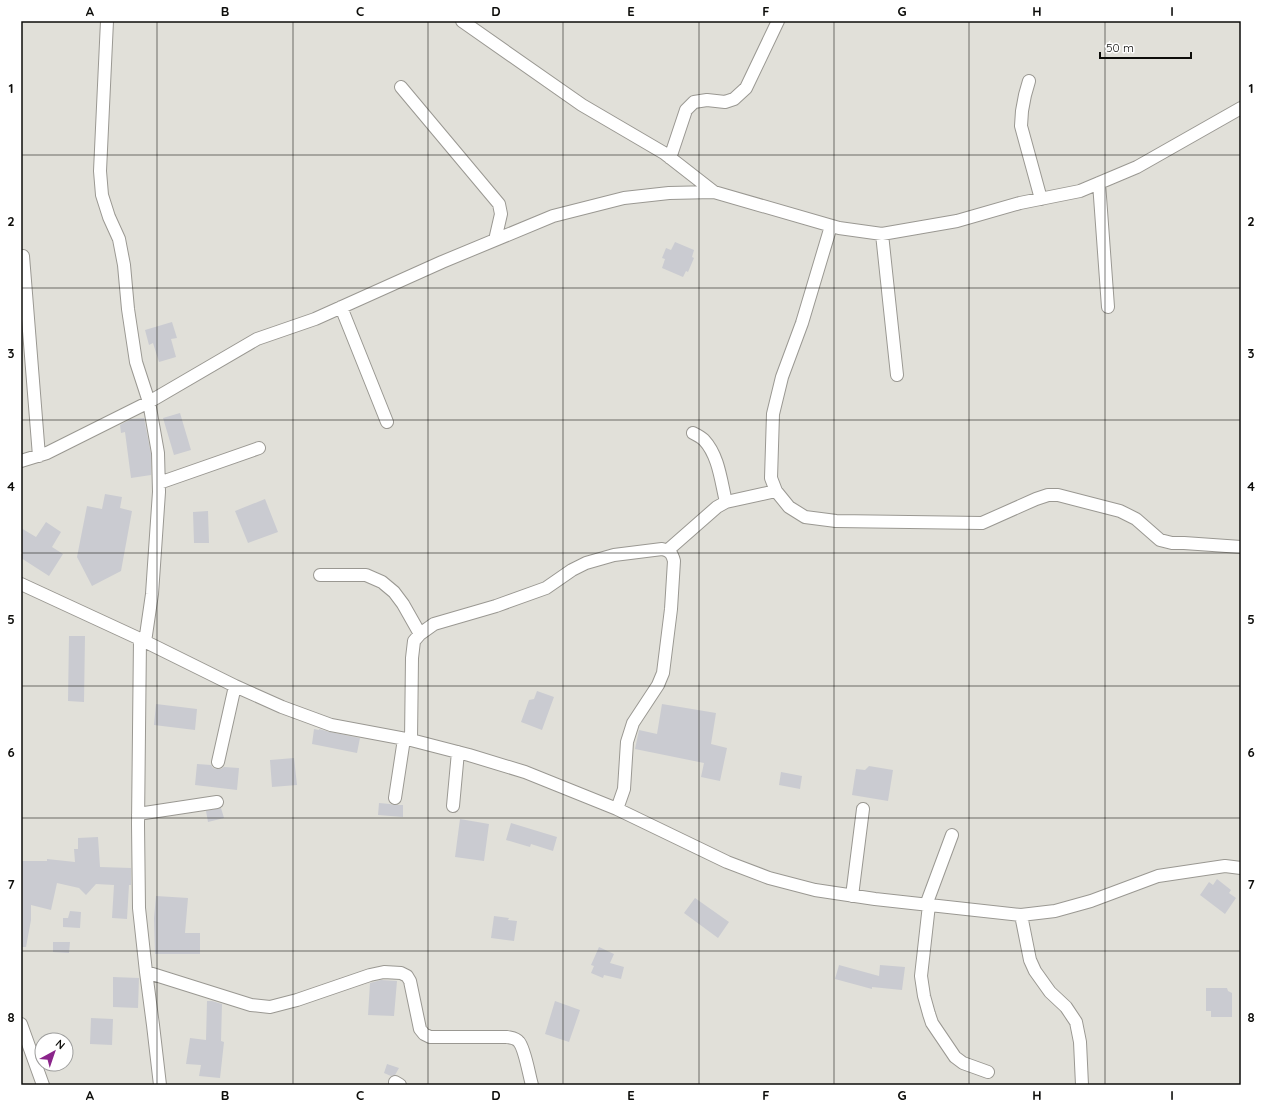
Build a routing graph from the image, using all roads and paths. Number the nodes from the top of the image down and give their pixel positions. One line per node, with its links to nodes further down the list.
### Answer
1 (107, 21): 18 (street)
2 (462, 21): 7 (street)
3 (778, 21): 7 (street)
4 (1029, 81): 10 (street)
5 (401, 87): 13 (street)
6 (1241, 108): 8 (street)
7 (670, 158): 9 (street)
8 (1099, 183): 10 (street); 16 (street)
9 (714, 192): 11 (street); 13 (street)
10 (1040, 199): 12 (street)
11 (831, 226): 12 (street); 25 (street)
12 (882, 234): 17 (street)
13 (495, 240): 15 (street)
14 (23, 256): 22 (street)
15 (341, 307): 18 (street); 19 (street)
16 (1108, 307)
17 (898, 375)
18 (149, 402): 22 (street); 24 (street)
19 (387, 422)
20 (693, 433): 26 (street)
21 (259, 448): 24 (street)
22 (39, 456): 23 (street)
23 (21, 461)
24 (159, 483): 32 (street)
25 (776, 491): 26 (street); 27 (street)
26 (726, 502): 28 (street)
27 (1241, 547)
28 (668, 550): 31 (street); 41 (street)
29 (320, 575): 31 (street)
30 (21, 584): 32 (street)
31 (420, 634): 34 (street)
32 (142, 640): 33 (street); 42 (street)
33 (235, 686): 34 (street); 36 (street)
34 (408, 740): 35 (street); 37 (street)
35 (458, 752): 39 (street); 41 (street)
36 (218, 762)
37 (395, 798)
38 (217, 802): 42 (street)
39 (453, 806)
40 (863, 809): 45 (street)
41 (617, 810): 45 (street)
42 (138, 814): 48 (street)
43 (952, 835): 46 (street)
44 (1241, 868): 47 (street)
45 (852, 896): 46 (street)
46 (928, 905): 47 (street); 50 (street)
47 (1021, 915): 54 (street)
48 (146, 972): 52 (street); 53 (street)
49 (21, 1024): 51 (street)
50 (988, 1072)
51 (44, 1085)
52 (160, 1085)
53 (532, 1085)
54 (1082, 1085)

